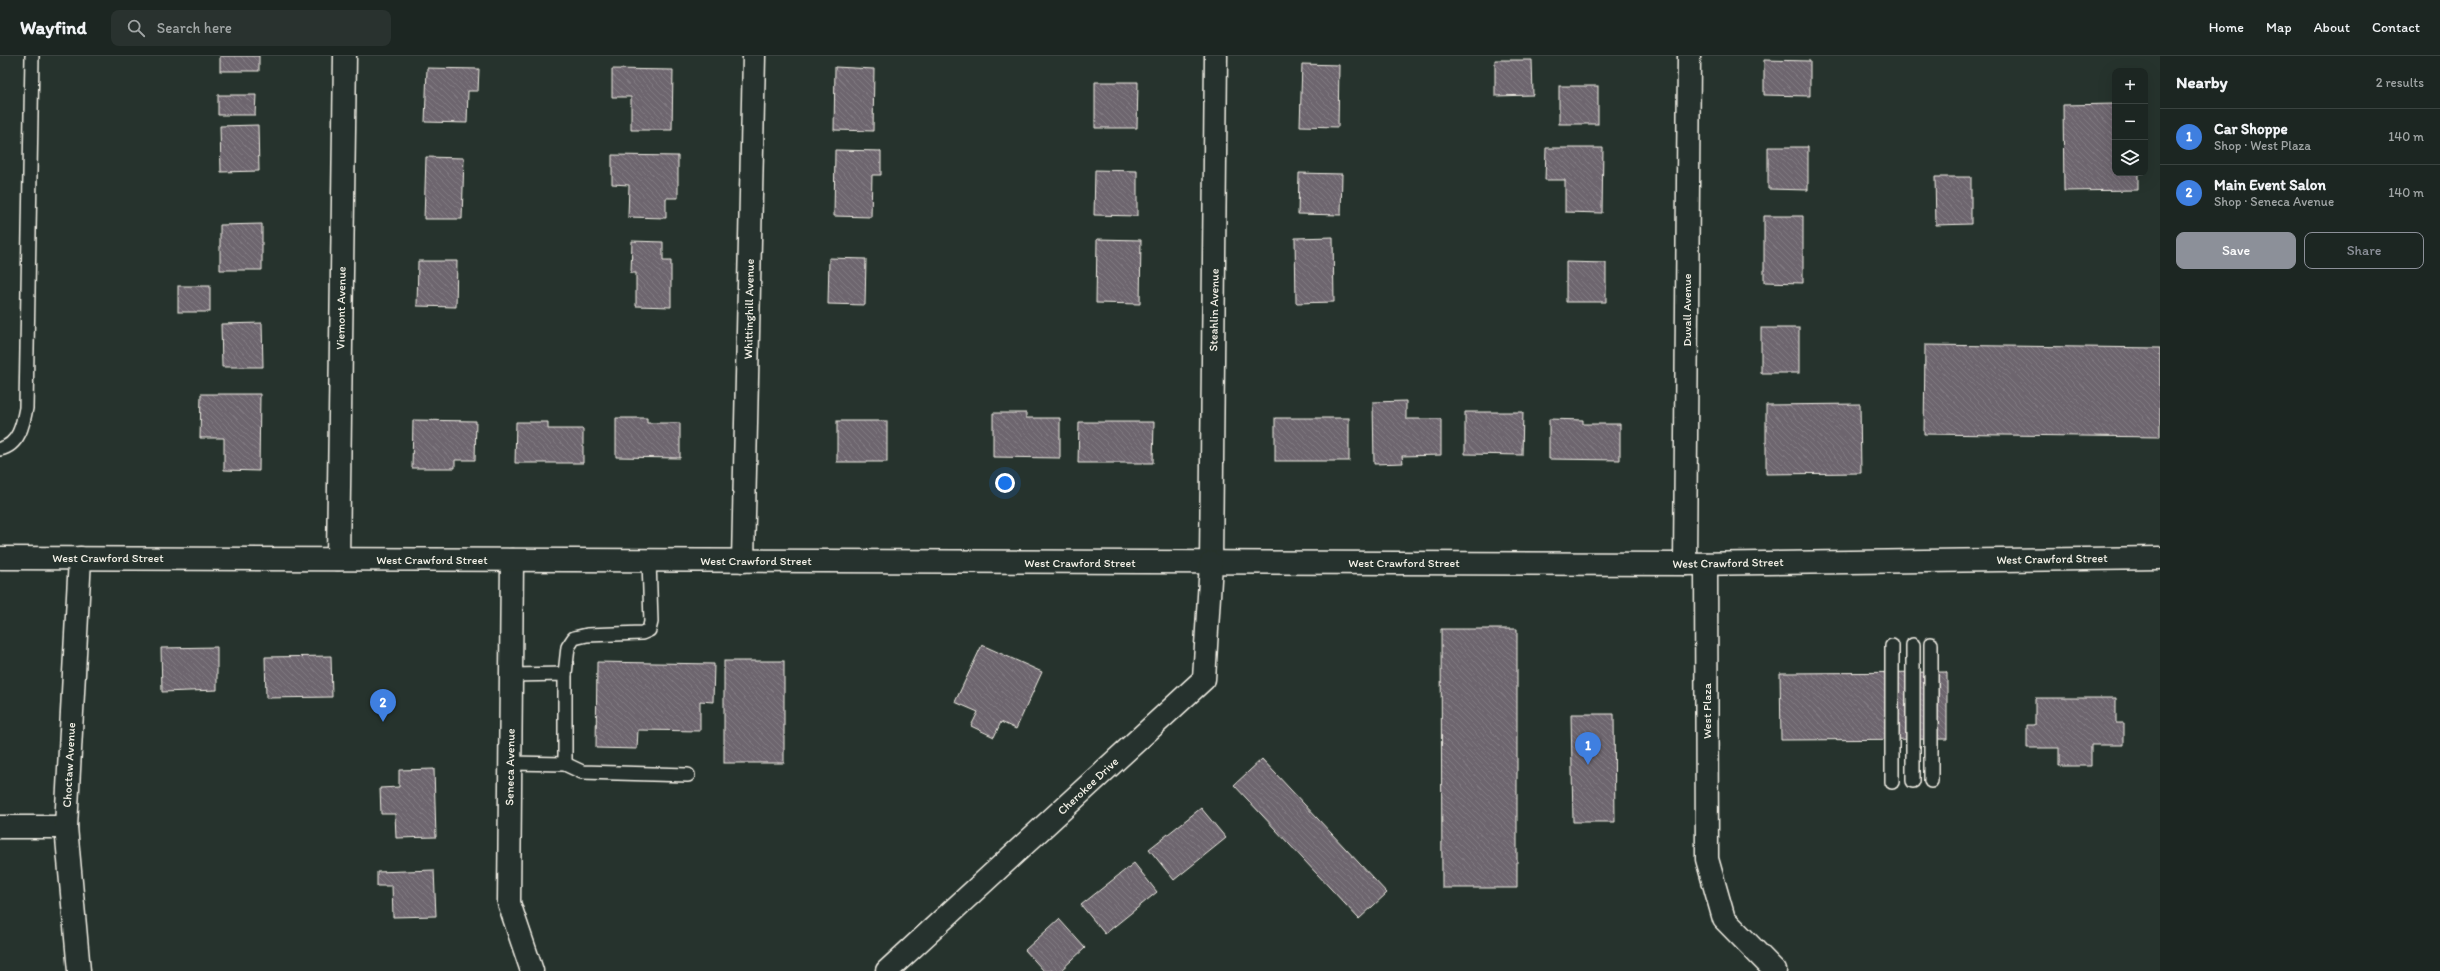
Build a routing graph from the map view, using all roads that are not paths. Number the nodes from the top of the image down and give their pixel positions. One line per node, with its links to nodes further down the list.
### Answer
1 (32, 56): 6 (lane)
2 (344, 56): 10 (street, Viemont Avenue)
3 (754, 56): 13 (street, Whittinghill Avenue)
4 (1216, 56): 14 (street, Steahlin Avenue)
5 (1689, 56): 15 (street, Duvall Avenue)
6 (0, 449)
7 (0, 558): 8 (street, West Crawford Street)
8 (80, 558): 10 (street, West Crawford Street); 28 (street, Choctaw Avenue)
9 (2160, 558): 15 (street, West Crawford Street)
10 (338, 559): 11 (street, West Crawford Street)
11 (512, 560): 12 (street, West Crawford Street); 20 (street, Seneca Avenue)
12 (649, 560): 13 (street, West Crawford Street); 19 (lane)
13 (743, 561): 14 (street, West Crawford Street)
14 (1211, 563): 15 (street, West Crawford Street); 31 (street, Cherokee Drive)
15 (1696, 564): 32 (street, West Plaza)
16 (1931, 644): 25 (lane)
17 (1913, 645): 24 (lane)
18 (1892, 646): 26 (lane)
19 (565, 674): 20 (lane); 22 (lane)
20 (511, 675): 21 (street, Seneca Avenue)
21 (510, 763): 22 (lane); 30 (street, Seneca Avenue)
22 (565, 764): 23 (lane)
23 (688, 775)
24 (1913, 781)
25 (1931, 781)
26 (1892, 782)
27 (0, 828): 28 (street)
28 (66, 828): 29 (street, Choctaw Avenue)
29 (79, 971)
30 (532, 971)
31 (887, 971)
32 (1775, 971)

